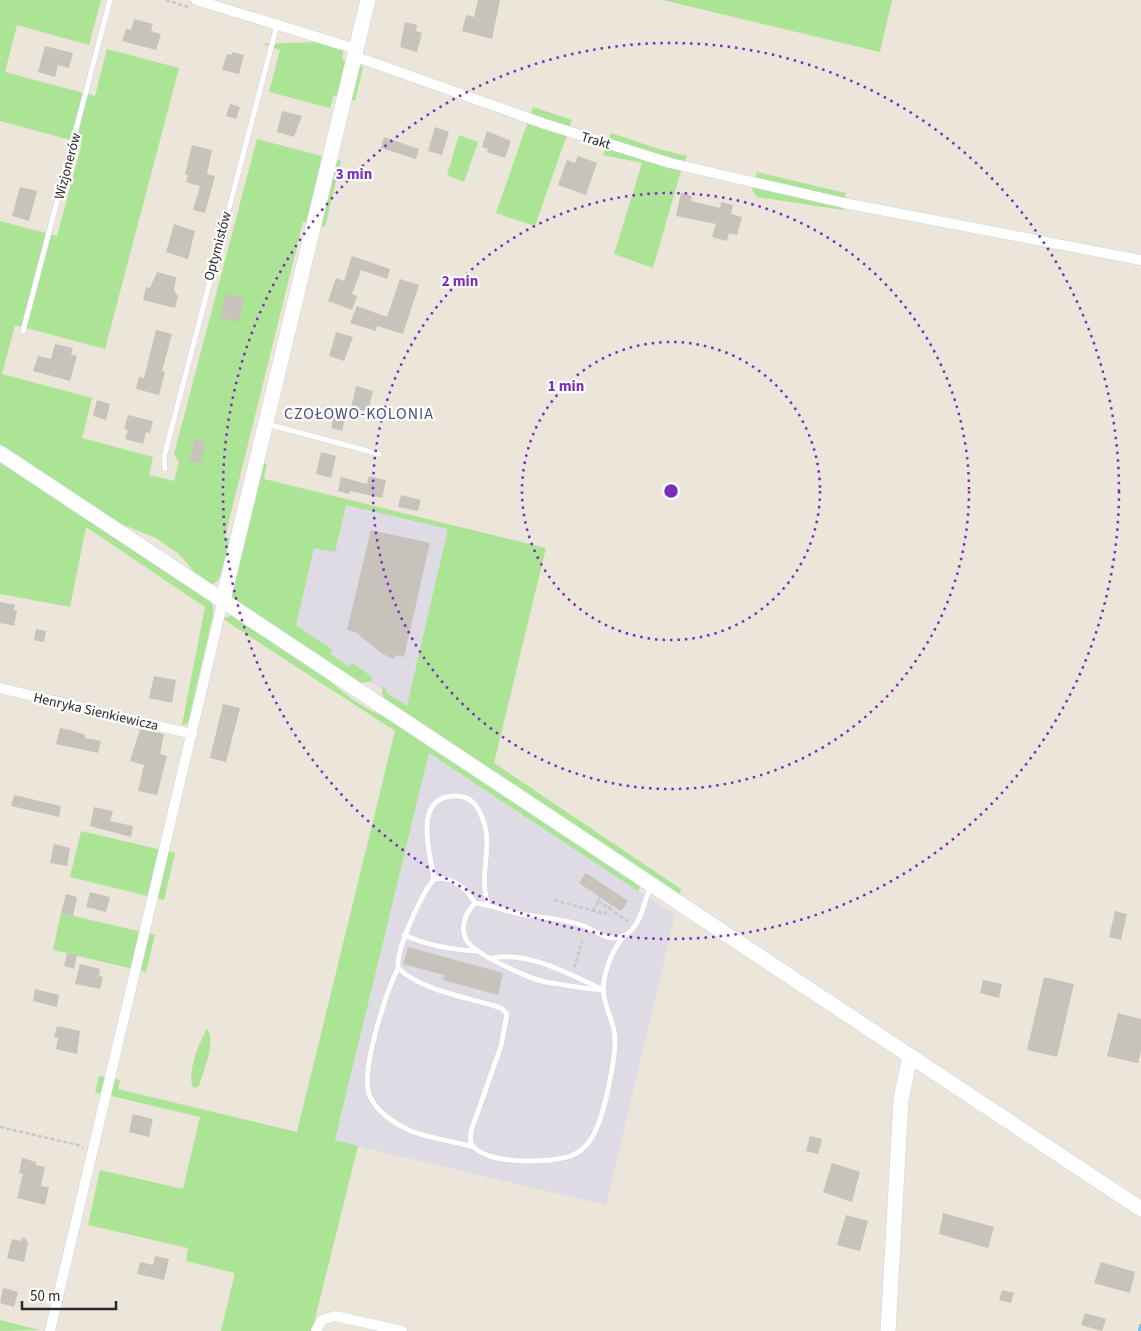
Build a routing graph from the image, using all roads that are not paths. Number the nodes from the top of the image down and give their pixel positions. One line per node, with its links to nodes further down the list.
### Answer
1 (110, 0): 7 (lane, Wizjonerów)
2 (196, 0): 4 (street, Trakt)
3 (368, 0): 5 (main road)
4 (277, 25): 5 (street, Trakt); 11 (lane, Optymistów)
5 (355, 52): 6 (street, Trakt); 8 (main road)
6 (1141, 260)
7 (23, 331)
8 (264, 423): 10 (lane); 12 (main road)
9 (0, 453): 12 (main road)
10 (379, 454)
11 (165, 469)
12 (223, 600): 14 (street); 16 (main road)
13 (0, 688): 14 (street, Henryka Sienkiewicza)
14 (192, 734): 28 (street)
15 (434, 879): 17 (lane); 18 (lane); 19 (lane)
16 (652, 884): 20 (lane); 25 (main road)
17 (475, 902): 18 (lane); 21 (lane)
18 (488, 904): 20 (lane)
19 (404, 935): 21 (lane); 23 (lane)
20 (624, 936): 24 (lane)
21 (478, 951): 22 (lane)
22 (492, 958): 24 (lane); 24 (lane)
23 (398, 968): 26 (lane); 26 (lane)
24 (604, 990): 26 (lane)
25 (910, 1056): 27 (main road); 31 (main road)
26 (475, 1148)
27 (1141, 1209)
28 (50, 1331)
29 (316, 1331): 30 (street)
30 (402, 1331)
31 (888, 1331)

